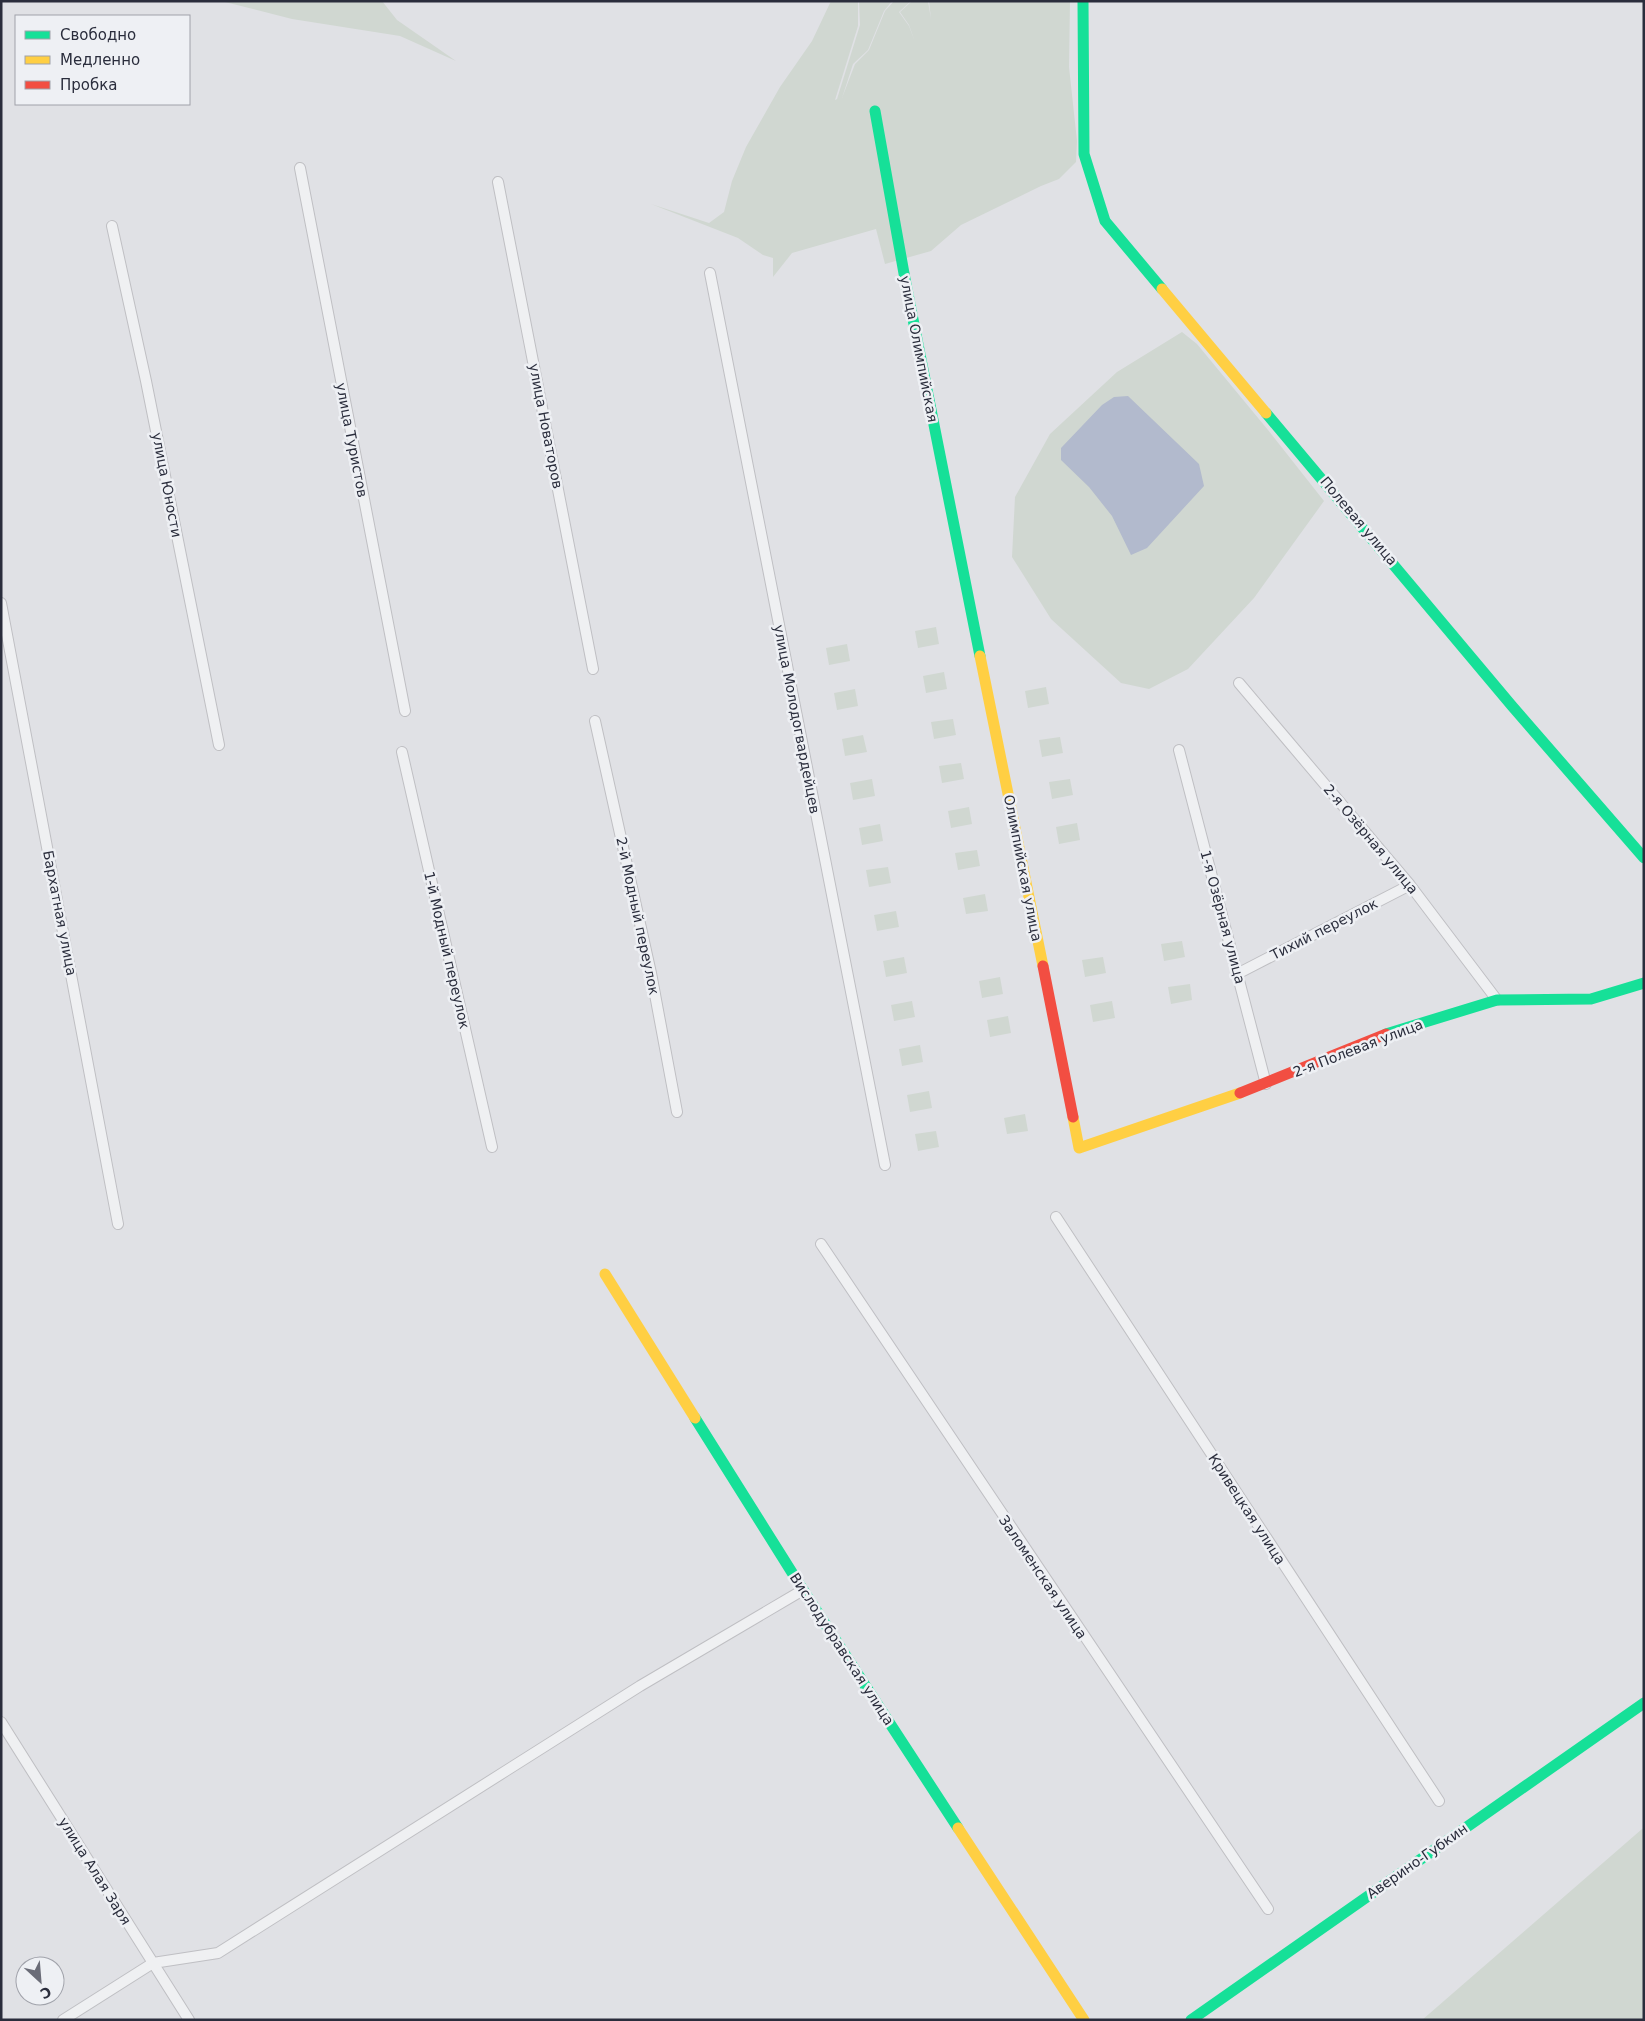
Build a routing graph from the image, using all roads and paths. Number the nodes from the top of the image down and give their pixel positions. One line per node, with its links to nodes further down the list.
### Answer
1 (1083, 1): 16 (street, Полевая улица)
2 (875, 111): 7 (street, улица Олимпийская)
3 (300, 168): 11 (street, улица Туристов)
4 (498, 182): 9 (street, улица Новаторов)
5 (112, 226): 13 (street, улица Юности)
6 (710, 273): 25 (street, улица Молодогвардейцев)
7 (966, 588): 24 (street, Олимпийская улица)
8 (1, 603): 27 (street, Бархатная улица)
9 (593, 669)
10 (1239, 683): 17 (street, 2-я Озёрная улица)
11 (405, 711)
12 (595, 721): 22 (street, 2-й Модный переулок)
13 (218, 745)
14 (1179, 750): 18 (street, 1-я Озёрная улица)
15 (402, 752): 23 (street, 1-й Модный переулок)
16 (1644, 858)
17 (1410, 885): 18 (street, Тихий переулок); 20 (street, 2-я Озёрная улица)
18 (1238, 974): 21 (street, 1-я Озёрная улица)
19 (1644, 983): 20 (street, 2-я Полевая улица)
20 (1497, 1000): 21 (street, 2-я Полевая улица)
21 (1266, 1084): 24 (street, 2-я Полевая улица)
22 (678, 1112)
23 (492, 1147)
24 (1079, 1148)
25 (885, 1165)
26 (1056, 1217): 33 (street, Кривецкая улица)
27 (118, 1224)
28 (821, 1244): 34 (street, Заломенская улица)
29 (605, 1274): 30 (street, Вислодубравская улица)
30 (803, 1590): 35 (street); 38 (street, Вислодубравская улица)
31 (1644, 1703): 39 (street, Аверино-Губкин)
32 (1, 1722): 35 (street, улица Алая Заря)
33 (1439, 1801)
34 (1268, 1909)
35 (153, 1963): 36 (street); 37 (street, улица Алая Заря)
36 (63, 2020)
37 (189, 2020)
38 (1084, 2020)
39 (1191, 2020)

